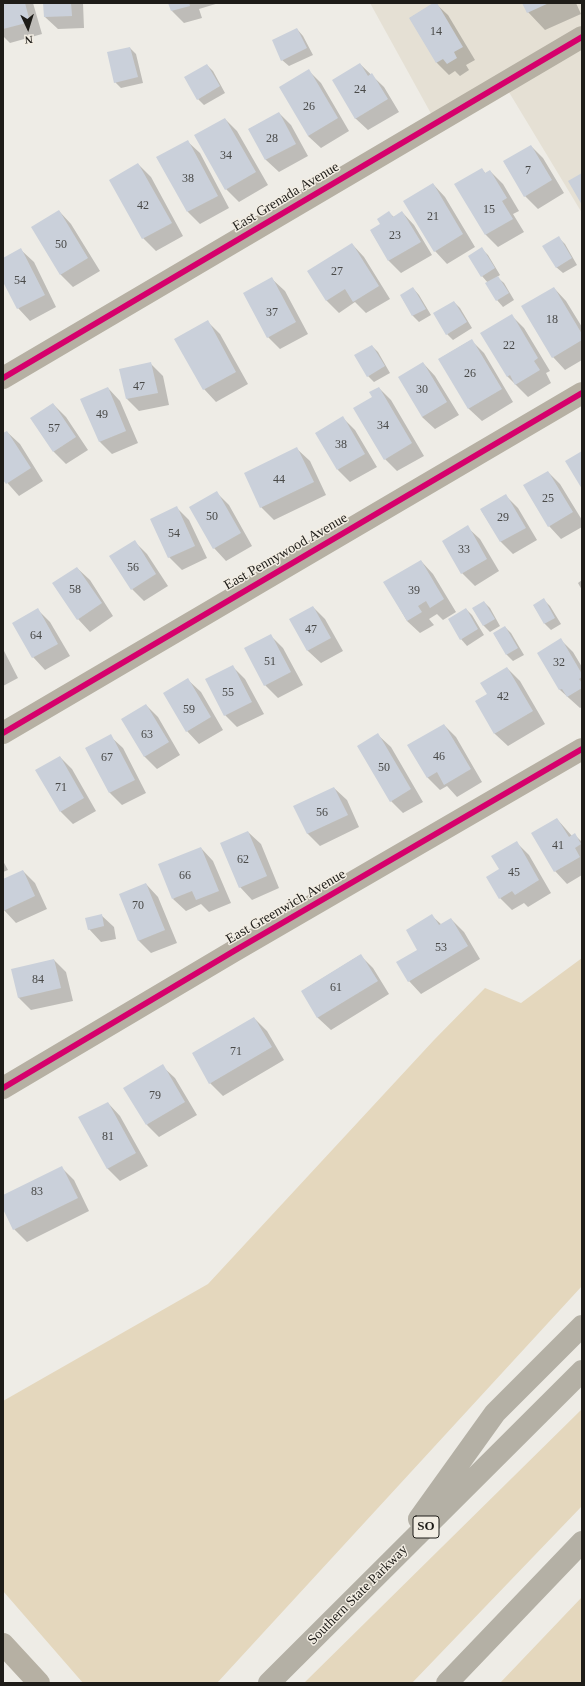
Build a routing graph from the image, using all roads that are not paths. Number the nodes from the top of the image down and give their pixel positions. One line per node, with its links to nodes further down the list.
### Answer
1 (582, 37): 2 (street, East Grenada Avenue)
2 (3, 378)
3 (582, 393): 4 (street, East Pennywood Avenue)
4 (3, 733)
5 (582, 749): 6 (street, East Greenwich Avenue)
6 (3, 1088)
7 (582, 1326): 11 (highway)
8 (582, 1371): 11 (highway, Southern State Parkway / SO)
9 (582, 1542): 12 (highway)
10 (582, 1558): 12 (highway)
11 (383, 1570): 15 (highway, Southern State Parkway / SO)
12 (537, 1590): 16 (highway)
13 (3, 1644): 14 (street)
14 (39, 1683)
15 (269, 1683)
16 (448, 1683)

